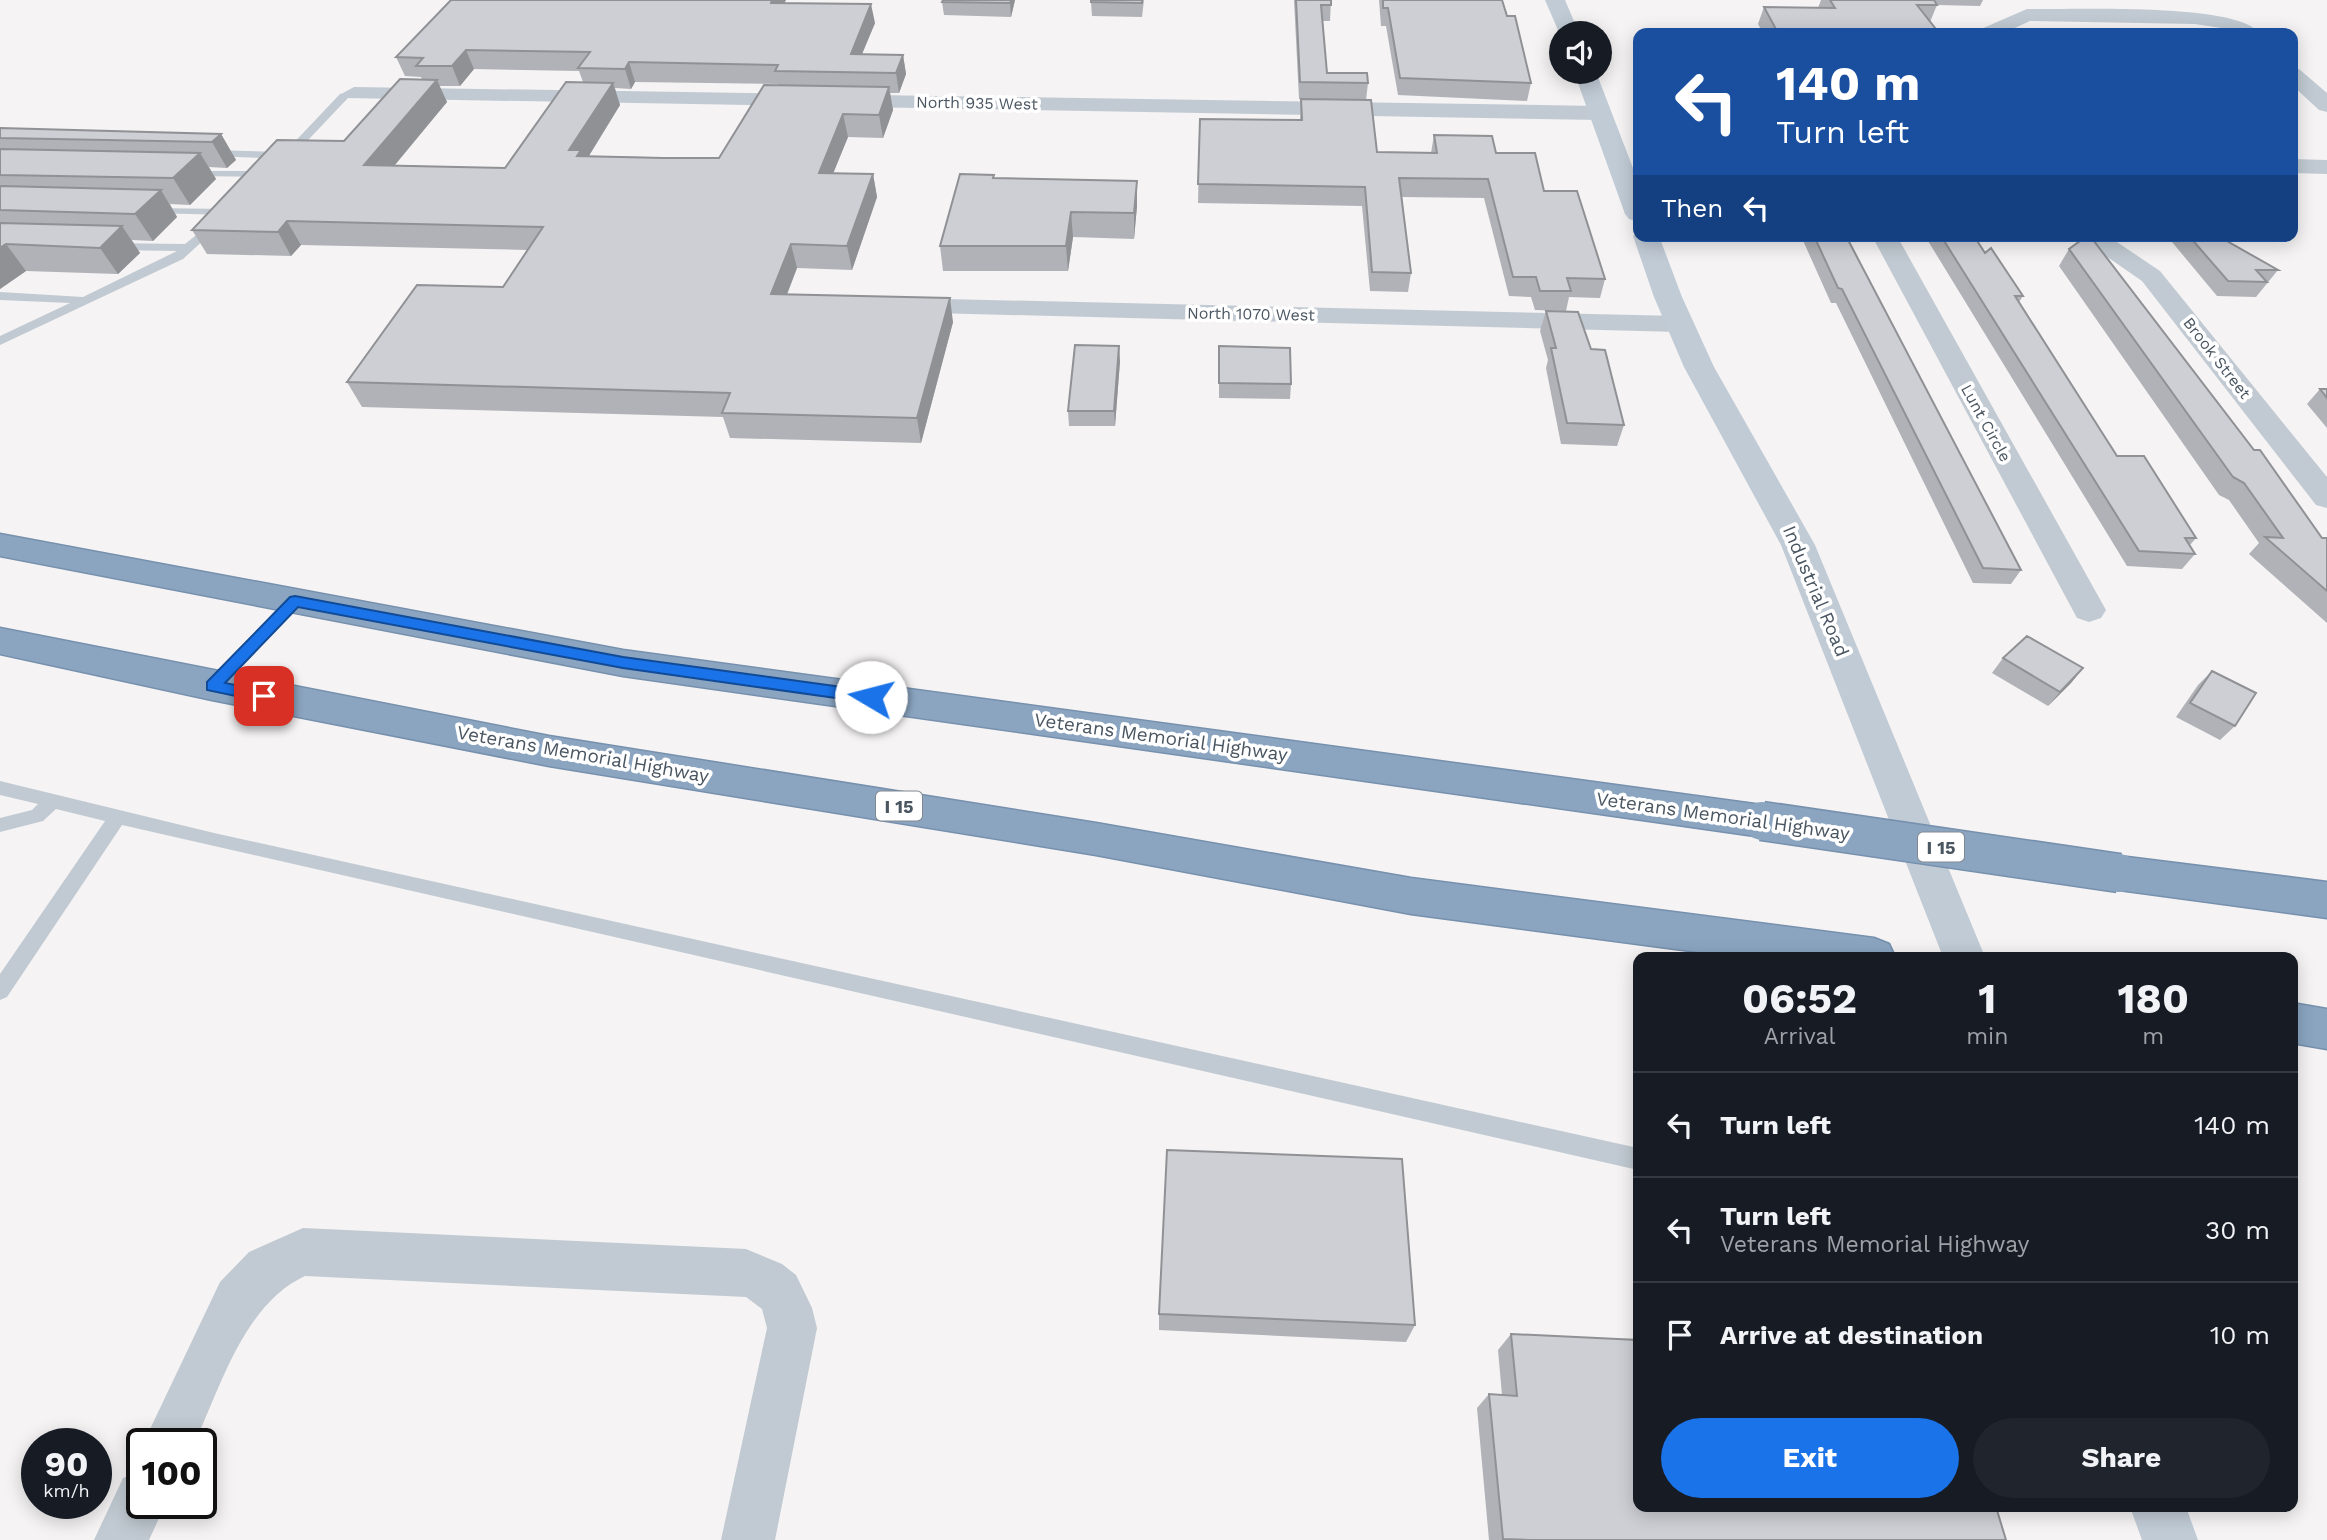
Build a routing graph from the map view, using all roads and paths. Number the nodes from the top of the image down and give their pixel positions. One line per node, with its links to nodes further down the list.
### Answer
1 (1555, 0): 3 (street)
2 (2021, 8): 4 (street); 5 (street)
3 (1564, 21)
4 (1995, 28)
5 (2241, 28)
6 (2298, 80): 9 (street)
7 (1589, 84): 10 (street)
8 (354, 93): 10 (street, North 935 West); 12 (lane)
9 (2310, 95)
10 (1600, 113): 16 (street)
11 (192, 153): 12 (lane)
12 (288, 155): 15 (lane)
13 (2298, 166): 14 (street)
14 (2327, 167)
15 (174, 172)
16 (1633, 196)
17 (134, 209): 22 (lane)
18 (1648, 242): 26 (street, Industrial Road)
19 (1887, 242): 31 (street, Lunt Circle)
20 (2102, 242): 28 (street, Brook Street)
21 (95, 245): 22 (lane)
22 (190, 248): 24 (lane)
23 (0, 296): 24 (lane)
24 (84, 301): 27 (lane)
25 (879, 306): 26 (street, North 1070 West)
26 (1679, 324): 40 (street, Industrial Road)
27 (0, 341)
28 (2327, 498)
29 (0, 545): 30 (highway, Veterans Memorial Highway / I 15)
30 (295, 601): 33 (lane); 38 (highway, Veterans Memorial Highway / I 15, bridge)
31 (2089, 610)
32 (0, 641): 33 (highway, Veterans Memorial Highway / I 15)
33 (212, 686): 39 (highway, Veterans Memorial Highway / I 15)
34 (0, 788): 35 (lane)
35 (52, 802): 36 (lane); 37 (lane)
36 (117, 818): 41 (lane); 44 (lane)
37 (0, 825)
38 (2327, 900)
39 (1841, 952)
40 (1962, 952)
41 (0, 991)
42 (2298, 1024): 43 (highway)
43 (2327, 1029)
44 (1633, 1158)
45 (175, 1428): 49 (street)
46 (2160, 1512): 50 (street)
47 (131, 1519): 48 (street)
48 (121, 1540)
49 (748, 1540)
50 (2170, 1540)

